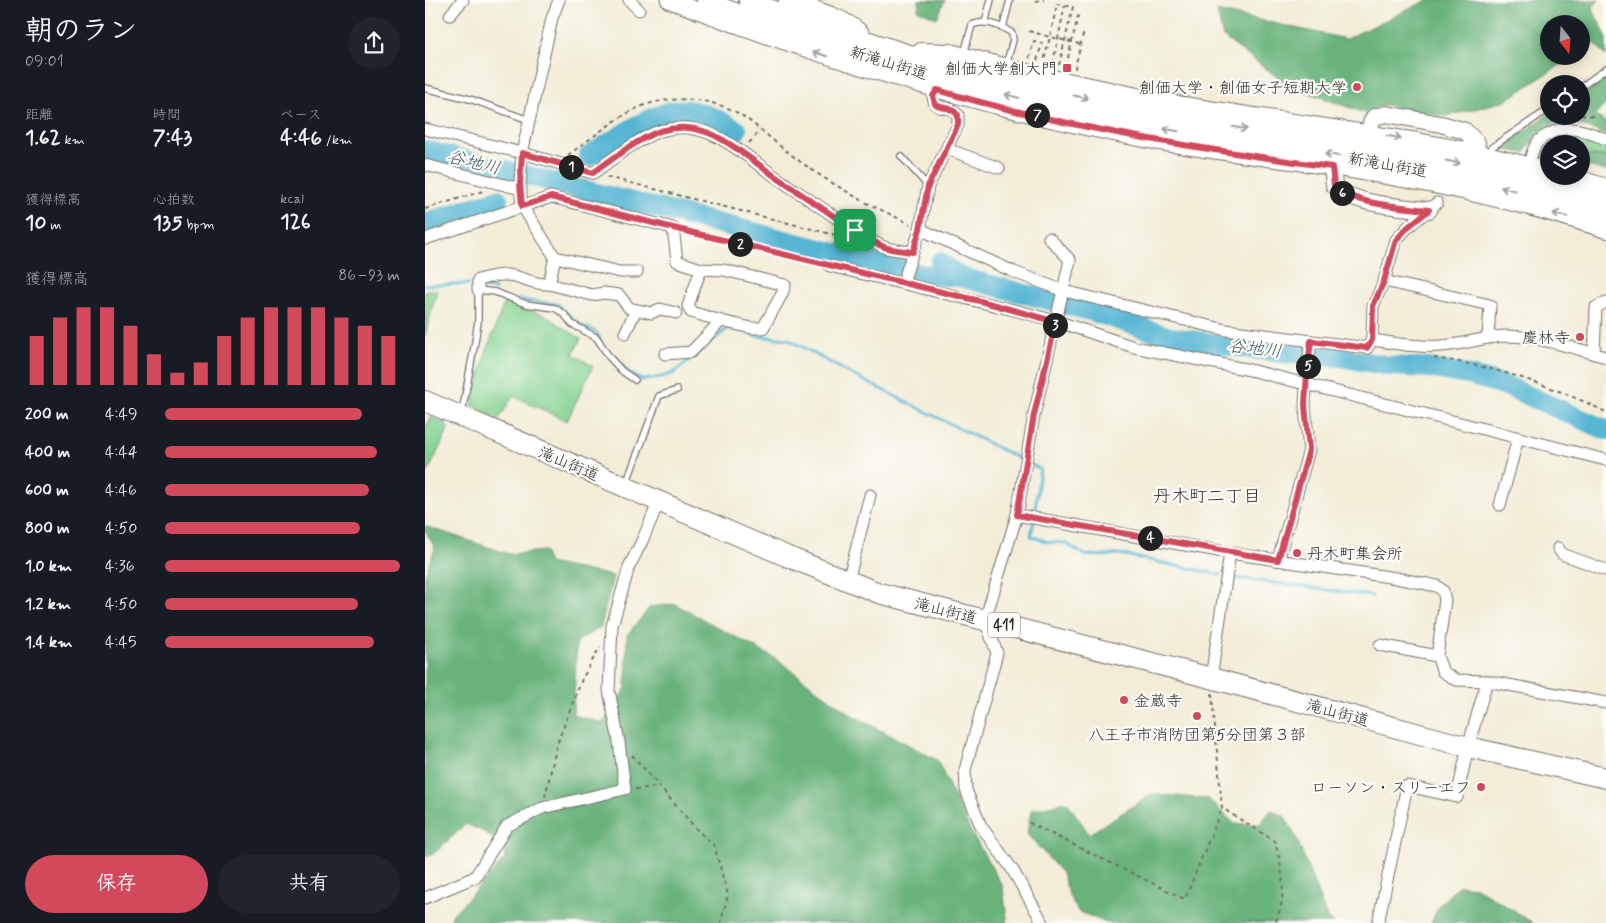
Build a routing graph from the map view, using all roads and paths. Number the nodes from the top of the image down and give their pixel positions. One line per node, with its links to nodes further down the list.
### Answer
1 (463, 0): 15 (street)
2 (559, 0): 41 (street)
3 (629, 0): 13 (street)
4 (669, 0): 37 (main road, one-way to 4)
5 (705, 0): 66 (main road, 新滝山街道, one-way to 5)
6 (747, 0): 23 (main road, 新滝山街道)
7 (787, 0): 23 (main road)
8 (991, 0): 16 (lane)
9 (1010, 0): 17 (lane)
10 (1044, 0): 11 (path)
11 (1035, 1)
12 (1065, 5): 20 (path); 21 (path); 22 (path)
13 (639, 10)
14 (1079, 12): 24 (path)
15 (450, 15)
16 (985, 23): 17 (lane); 27 (lane)
17 (1003, 27): 33 (lane)
18 (1083, 30): 25 (path)
19 (1029, 31): 20 (path)
20 (1050, 37): 21 (path); 29 (path)
21 (1058, 39): 22 (path); 29 (path)
22 (1065, 40): 24 (path); 31 (path)
23 (870, 41): 26 (main road, 新滝山街道)
24 (1072, 42): 25 (path); 32 (path)
25 (1081, 44): 32 (path)
26 (899, 50): 27 (main road); 62 (main road, 新滝山街道, one-way to 62)
27 (963, 56): 33 (main road)
28 (1030, 58): 30 (path)
29 (1053, 63): 31 (path)
30 (1036, 64)
31 (1059, 65): 32 (path)
32 (1066, 66)
33 (1006, 67): 44 (main road)
34 (1606, 69): 35 (lane)
35 (1590, 81)
36 (425, 88): 41 (lane)
37 (937, 90): 47 (street); 53 (main road)
38 (1540, 114): 46 (lane)
39 (1590, 116): 40 (path)
40 (1596, 116)
41 (529, 120): 50 (street)
42 (425, 129): 50 (street)
43 (761, 130): 48 (path)
44 (1369, 133): 46 (main road); 52 (main road, one-way to 52)
45 (1606, 139): 52 (street)
46 (1485, 145)
47 (947, 149): 54 (street); 60 (street)
48 (742, 152): 56 (street); 73 (street)
49 (901, 156): 60 (lane)
50 (521, 157): 56 (street); 59 (street)
51 (425, 165): 58 (street)
52 (1529, 165): 55 (main road)
53 (1332, 167): 64 (main road); 69 (main road, one-way to 53)
54 (999, 168)
55 (1540, 168)
56 (593, 173): 70 (path)
57 (1590, 182): 61 (main road)
58 (502, 185): 59 (street); 65 (path)
59 (521, 186): 63 (street)
60 (928, 186): 68 (street)
61 (1606, 187)
62 (1606, 201)
63 (522, 206): 67 (street); 72 (street); 74 (street)
64 (1433, 207): 78 (street)
65 (425, 209)
66 (1606, 215)
67 (679, 229): 75 (path); 76 (street)
68 (920, 229): 73 (street); 82 (street)
69 (1606, 230)
70 (846, 237)
71 (1049, 238): 82 (street)
72 (425, 239)
73 (912, 255): 79 (street)
74 (555, 257): 77 (street); 80 (street)
75 (830, 266): 79 (street)
76 (701, 269): 87 (street); 87 (street)
77 (637, 272)
78 (1384, 281): 89 (street); 90 (street)
79 (904, 282): 86 (street)
80 (549, 284): 81 (street); 84 (street)
81 (478, 290): 96 (lane); 101 (lane)
82 (1063, 293): 86 (street); 91 (street)
83 (1606, 302): 93 (street)
84 (636, 310): 85 (street); 88 (street)
85 (675, 313)
86 (1057, 319): 97 (street); 108 (street)
87 (721, 321): 92 (street)
88 (625, 333)
89 (1488, 338): 90 (street); 93 (street)
90 (1372, 340): 91 (street)
91 (1311, 345): 97 (street)
92 (665, 354)
93 (1594, 354): 94 (street)
94 (1606, 357)
95 (1428, 358): 100 (path)
96 (635, 380)
97 (1307, 384): 102 (street); 111 (street)
98 (677, 390): 104 (lane)
99 (425, 402): 101 (highway, 滝山街道 / 411)
100 (1606, 412)
101 (459, 415): 104 (highway, 滝山街道 / 411)
102 (1518, 438): 103 (street); 107 (street)
103 (1606, 460)
104 (625, 486): 106 (highway, 滝山街道 / 411)
105 (870, 495): 113 (street)
106 (659, 501): 113 (highway, 滝山街道 / 411); 115 (street)
107 (1500, 505)
108 (1017, 515): 110 (street); 114 (street)
109 (1557, 548): 112 (street)
110 (1230, 553): 111 (street); 118 (street)
111 (1278, 560): 117 (street)
112 (1606, 570)
113 (848, 581): 114 (highway, 滝山街道 / 411)
114 (985, 620): 118 (highway, 滝山街道 / 411); 131 (street)
115 (612, 626): 121 (street); 126 (path)
116 (1380, 645): 117 (street)
117 (1437, 656): 119 (street)
118 (1211, 678): 122 (highway, 滝山街道 / 411); 127 (path)
119 (1487, 681): 120 (street); 122 (street)
120 (1606, 703)
121 (619, 742): 124 (path); 125 (street)
122 (1469, 747): 123 (highway, 滝山街道 / 411); 133 (street)
123 (1606, 778)
124 (659, 787): 125 (path); 130 (path)
125 (625, 790): 126 (street)
126 (542, 808): 129 (street)
127 (1222, 808): 128 (path); 132 (path)
128 (1029, 823)
129 (425, 898)
130 (721, 923)
131 (1043, 923)
132 (1275, 923)
133 (1378, 923)

